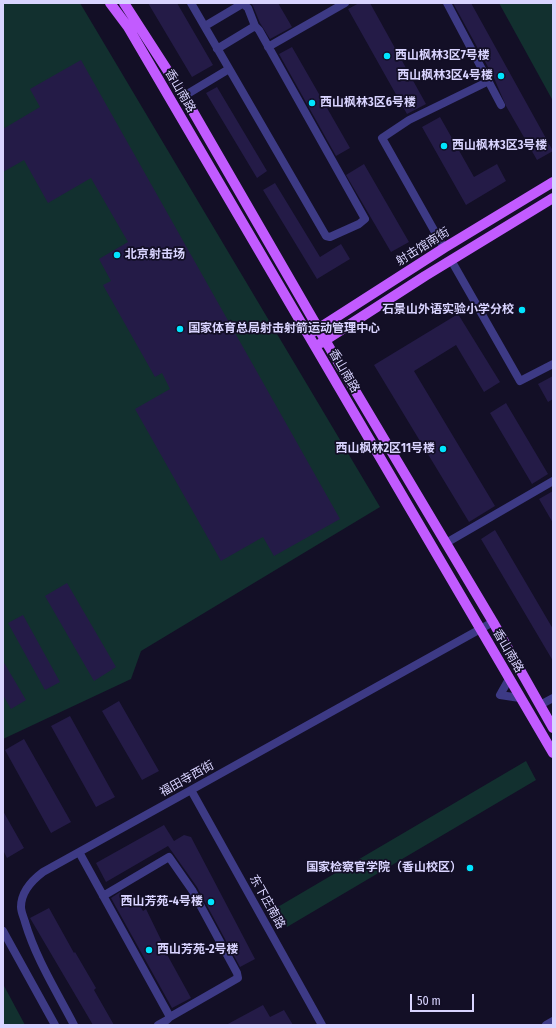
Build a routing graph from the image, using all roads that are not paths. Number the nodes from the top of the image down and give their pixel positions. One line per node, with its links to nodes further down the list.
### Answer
1 (110, 3): 20 (main road, 香山南路)
2 (124, 3): 13 (main road, 香山南路)
3 (191, 3): 7 (street)
4 (345, 3): 9 (street)
5 (447, 3): 12 (street)
6 (242, 4): 7 (street); 8 (street)
7 (205, 26): 10 (street)
8 (255, 26): 9 (street); 10 (street)
9 (268, 47): 11 (street)
10 (217, 49): 11 (street)
11 (229, 69): 13 (street)
12 (489, 81): 14 (street); 17 (street)
13 (184, 96): 19 (main road, 香山南路)
14 (501, 105)
15 (553, 182): 17 (main road, 射击馆南街)
16 (553, 198): 18 (main road)
17 (444, 248): 19 (main road, 射击馆南街)
18 (451, 260): 21 (main road); 23 (street)
19 (319, 329): 20 (main road, 射击馆南街); 21 (main road, 香山南路)
20 (308, 335): 22 (main road, 香山南路)
21 (325, 340): 22 (main road); 25 (main road, 香山南路)
22 (315, 347): 27 (main road, 香山南路)
23 (553, 364)
24 (553, 481): 25 (street)
25 (446, 544): 26 (main road, 香山南路)
26 (493, 622): 27 (street, 福田寺西街); 31 (main road, 香山南路)
27 (480, 630): 28 (main road, 香山南路); 34 (street, 福田寺西街)
28 (509, 679): 29 (main road, 香山南路); 29 (street)
29 (520, 698): 33 (main road, 香山南路)
30 (553, 698): 31 (street)
31 (540, 705): 32 (main road, 香山南路)
32 (553, 728)
33 (553, 753)
34 (191, 790): 35 (street, 福田寺西街); 43 (street, 东下庄南路)
35 (79, 852): 36 (street); 41 (street, 福田寺西街)
36 (103, 896): 38 (street); 38 (street)
37 (3, 931): 40 (street)
38 (170, 1017): 42 (street)
39 (553, 1021): 44 (street)
40 (55, 1025)
41 (74, 1025)
42 (158, 1025)
43 (322, 1025)
44 (546, 1025)

